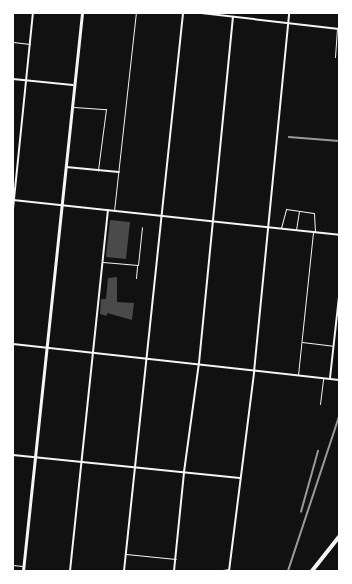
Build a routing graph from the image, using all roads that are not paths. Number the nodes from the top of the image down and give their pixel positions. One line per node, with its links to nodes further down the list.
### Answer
1 (33, 13): 11 (street)
2 (82, 13): 15 (street)
3 (136, 13): 19 (lane)
4 (183, 13): 26 (street)
5 (201, 13): 7 (street)
6 (289, 13): 8 (street)
7 (233, 17): 8 (street); 27 (street)
8 (288, 23): 9 (street); 29 (street)
9 (338, 28): 12 (lane)
10 (13, 42): 11 (lane)
11 (31, 44): 14 (street)
12 (335, 57)
13 (13, 79): 14 (street)
14 (28, 80): 15 (street); 20 (street)
15 (73, 85): 16 (street)
16 (71, 106): 17 (street); 18 (lane)
17 (66, 167): 18 (street); 21 (street)
18 (98, 170): 19 (street)
19 (118, 172): 24 (lane)
20 (14, 200): 21 (street); 22 (street)
21 (62, 206): 23 (street); 41 (street)
22 (13, 209)
23 (108, 210): 24 (street); 34 (street)
24 (114, 211): 26 (street)
25 (299, 211): 30 (lane); 31 (lane); 32 (lane)
26 (163, 215): 27 (street); 43 (street)
27 (213, 220): 29 (street); 44 (street)
28 (142, 227): 35 (lane)
29 (266, 227): 30 (street); 45 (street)
30 (281, 229): 31 (street)
31 (296, 230): 32 (street)
32 (314, 233): 33 (street); 38 (lane)
33 (339, 235)
34 (102, 262): 35 (lane); 42 (street)
35 (138, 265): 36 (lane)
36 (136, 278)
37 (339, 296): 40 (street)
38 (302, 342): 40 (lane); 46 (lane)
39 (13, 344): 41 (street)
40 (334, 346): 48 (street)
41 (47, 347): 42 (street); 52 (street)
42 (94, 353): 43 (street); 53 (street)
43 (147, 358): 44 (street); 54 (street)
44 (199, 363): 45 (street); 55 (street)
45 (254, 372): 46 (street); 56 (street)
46 (298, 376): 47 (street)
47 (323, 377): 48 (street); 50 (lane)
48 (330, 378): 49 (street)
49 (339, 380)
50 (320, 404)
51 (13, 455): 52 (street)
52 (34, 457): 53 (street); 61 (street)
53 (83, 462): 54 (street); 64 (street)
54 (135, 467): 55 (street); 58 (street)
55 (184, 472): 56 (street); 59 (street)
56 (240, 478): 62 (street)
57 (339, 537): 68 (main road)
58 (125, 554): 59 (lane); 65 (street)
59 (176, 559): 66 (street)
60 (13, 565): 61 (lane)
61 (24, 566): 63 (street)
62 (229, 570): 67 (lane)
63 (23, 571)
64 (70, 571)
65 (124, 571)
66 (174, 571)
67 (216, 571)
68 (312, 571)

